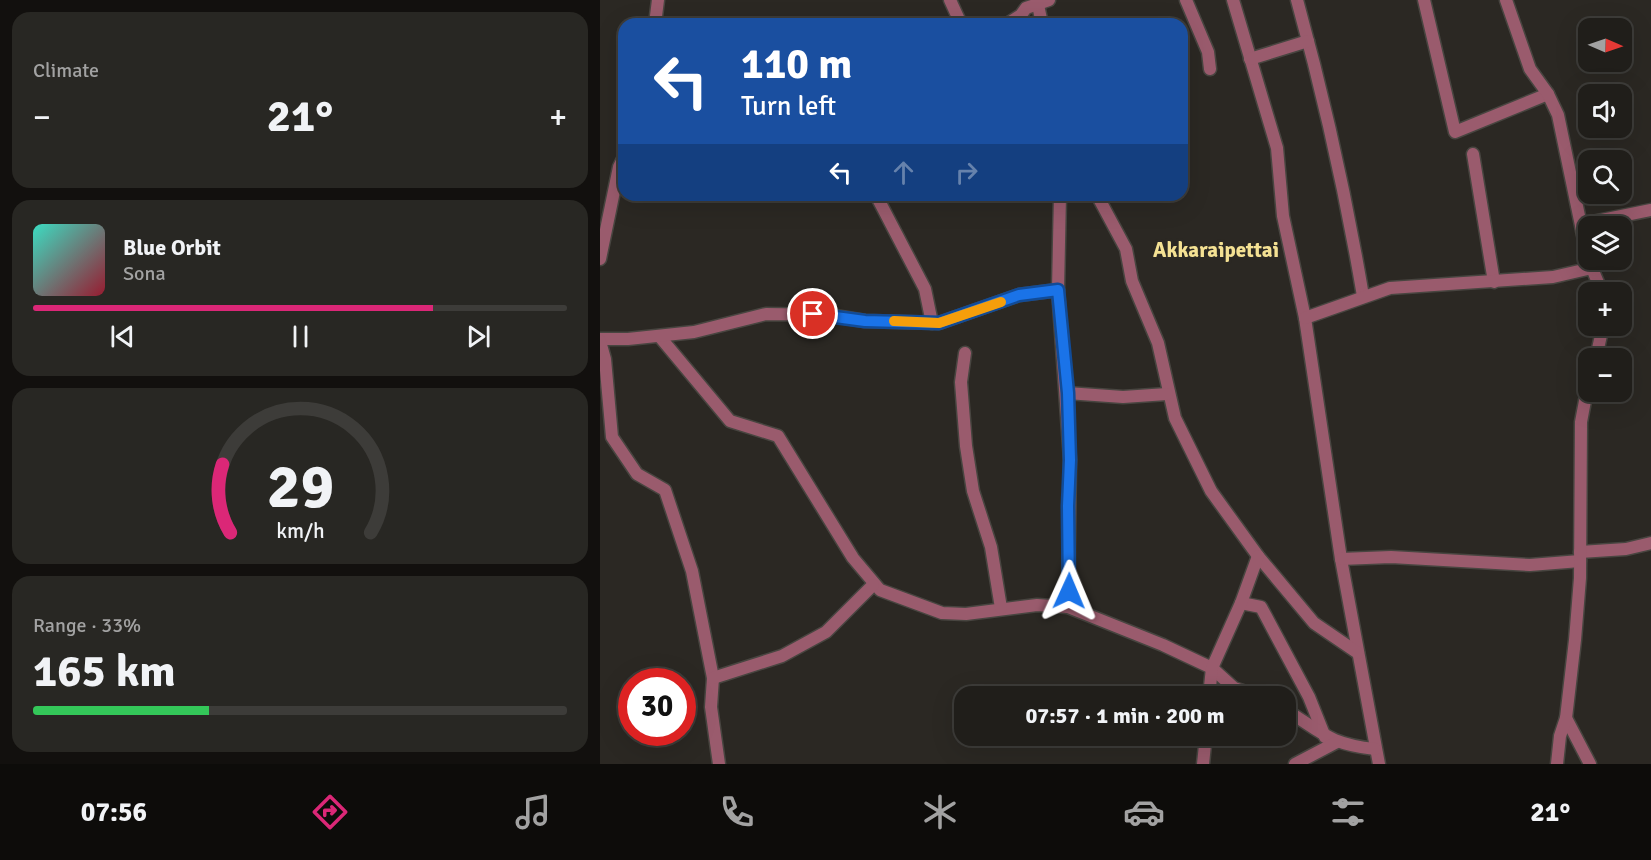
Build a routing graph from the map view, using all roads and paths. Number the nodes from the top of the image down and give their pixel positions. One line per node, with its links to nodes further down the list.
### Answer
1 (658, 0): 9 (street)
2 (950, 0): 10 (street)
3 (1185, 0): 15 (street)
4 (1233, 0): 14 (street)
5 (1297, 0): 13 (street)
6 (1424, 0): 16 (street)
7 (1506, 0): 16 (street)
8 (1042, 2): 11 (street); 12 (street)
9 (655, 18)
10 (958, 18)
11 (1016, 18)
12 (1042, 18)
13 (1308, 41): 14 (street); 29 (street)
14 (1250, 59): 30 (street)
15 (1210, 69)
16 (1548, 94): 23 (street)
17 (1473, 154): 27 (street)
18 (618, 172): 25 (street)
19 (879, 201): 31 (street)
20 (1060, 201): 28 (street)
21 (1100, 201): 36 (street)
22 (1651, 210): 24 (street)
23 (1580, 216)
24 (1621, 216)
25 (600, 259)
26 (1583, 270): 27 (street)
27 (1494, 282): 29 (street)
28 (1058, 290): 31 (street); 35 (street)
29 (1363, 296): 30 (street)
30 (1305, 318): 41 (street)
31 (932, 323): 32 (street)
32 (660, 337): 33 (street); 42 (street)
33 (600, 340): 48 (street)
34 (965, 353): 45 (street)
35 (1068, 393): 36 (street); 44 (street)
36 (1167, 394): 39 (street)
37 (1585, 402): 40 (street)
38 (1651, 543): 40 (street)
39 (1258, 556): 43 (street); 46 (street)
40 (1580, 556): 41 (street); 52 (street)
41 (1341, 559): 46 (street)
42 (873, 585): 45 (street); 48 (street)
43 (1241, 603): 47 (street); 53 (street)
44 (1068, 606): 45 (street); 47 (street)
45 (1001, 608)
46 (1358, 653): 55 (street)
47 (1212, 668): 49 (street); 50 (street)
48 (713, 678): 56 (street)
49 (1210, 686)
50 (1232, 686)
51 (1296, 717): 53 (street)
52 (1566, 718): 60 (street); 61 (street)
53 (1331, 740): 55 (street); 58 (street)
54 (1205, 746): 57 (street)
55 (1375, 749): 59 (street)
56 (719, 764)
57 (1203, 764)
58 (1295, 764)
59 (1379, 764)
60 (1557, 764)
61 (1590, 764)

